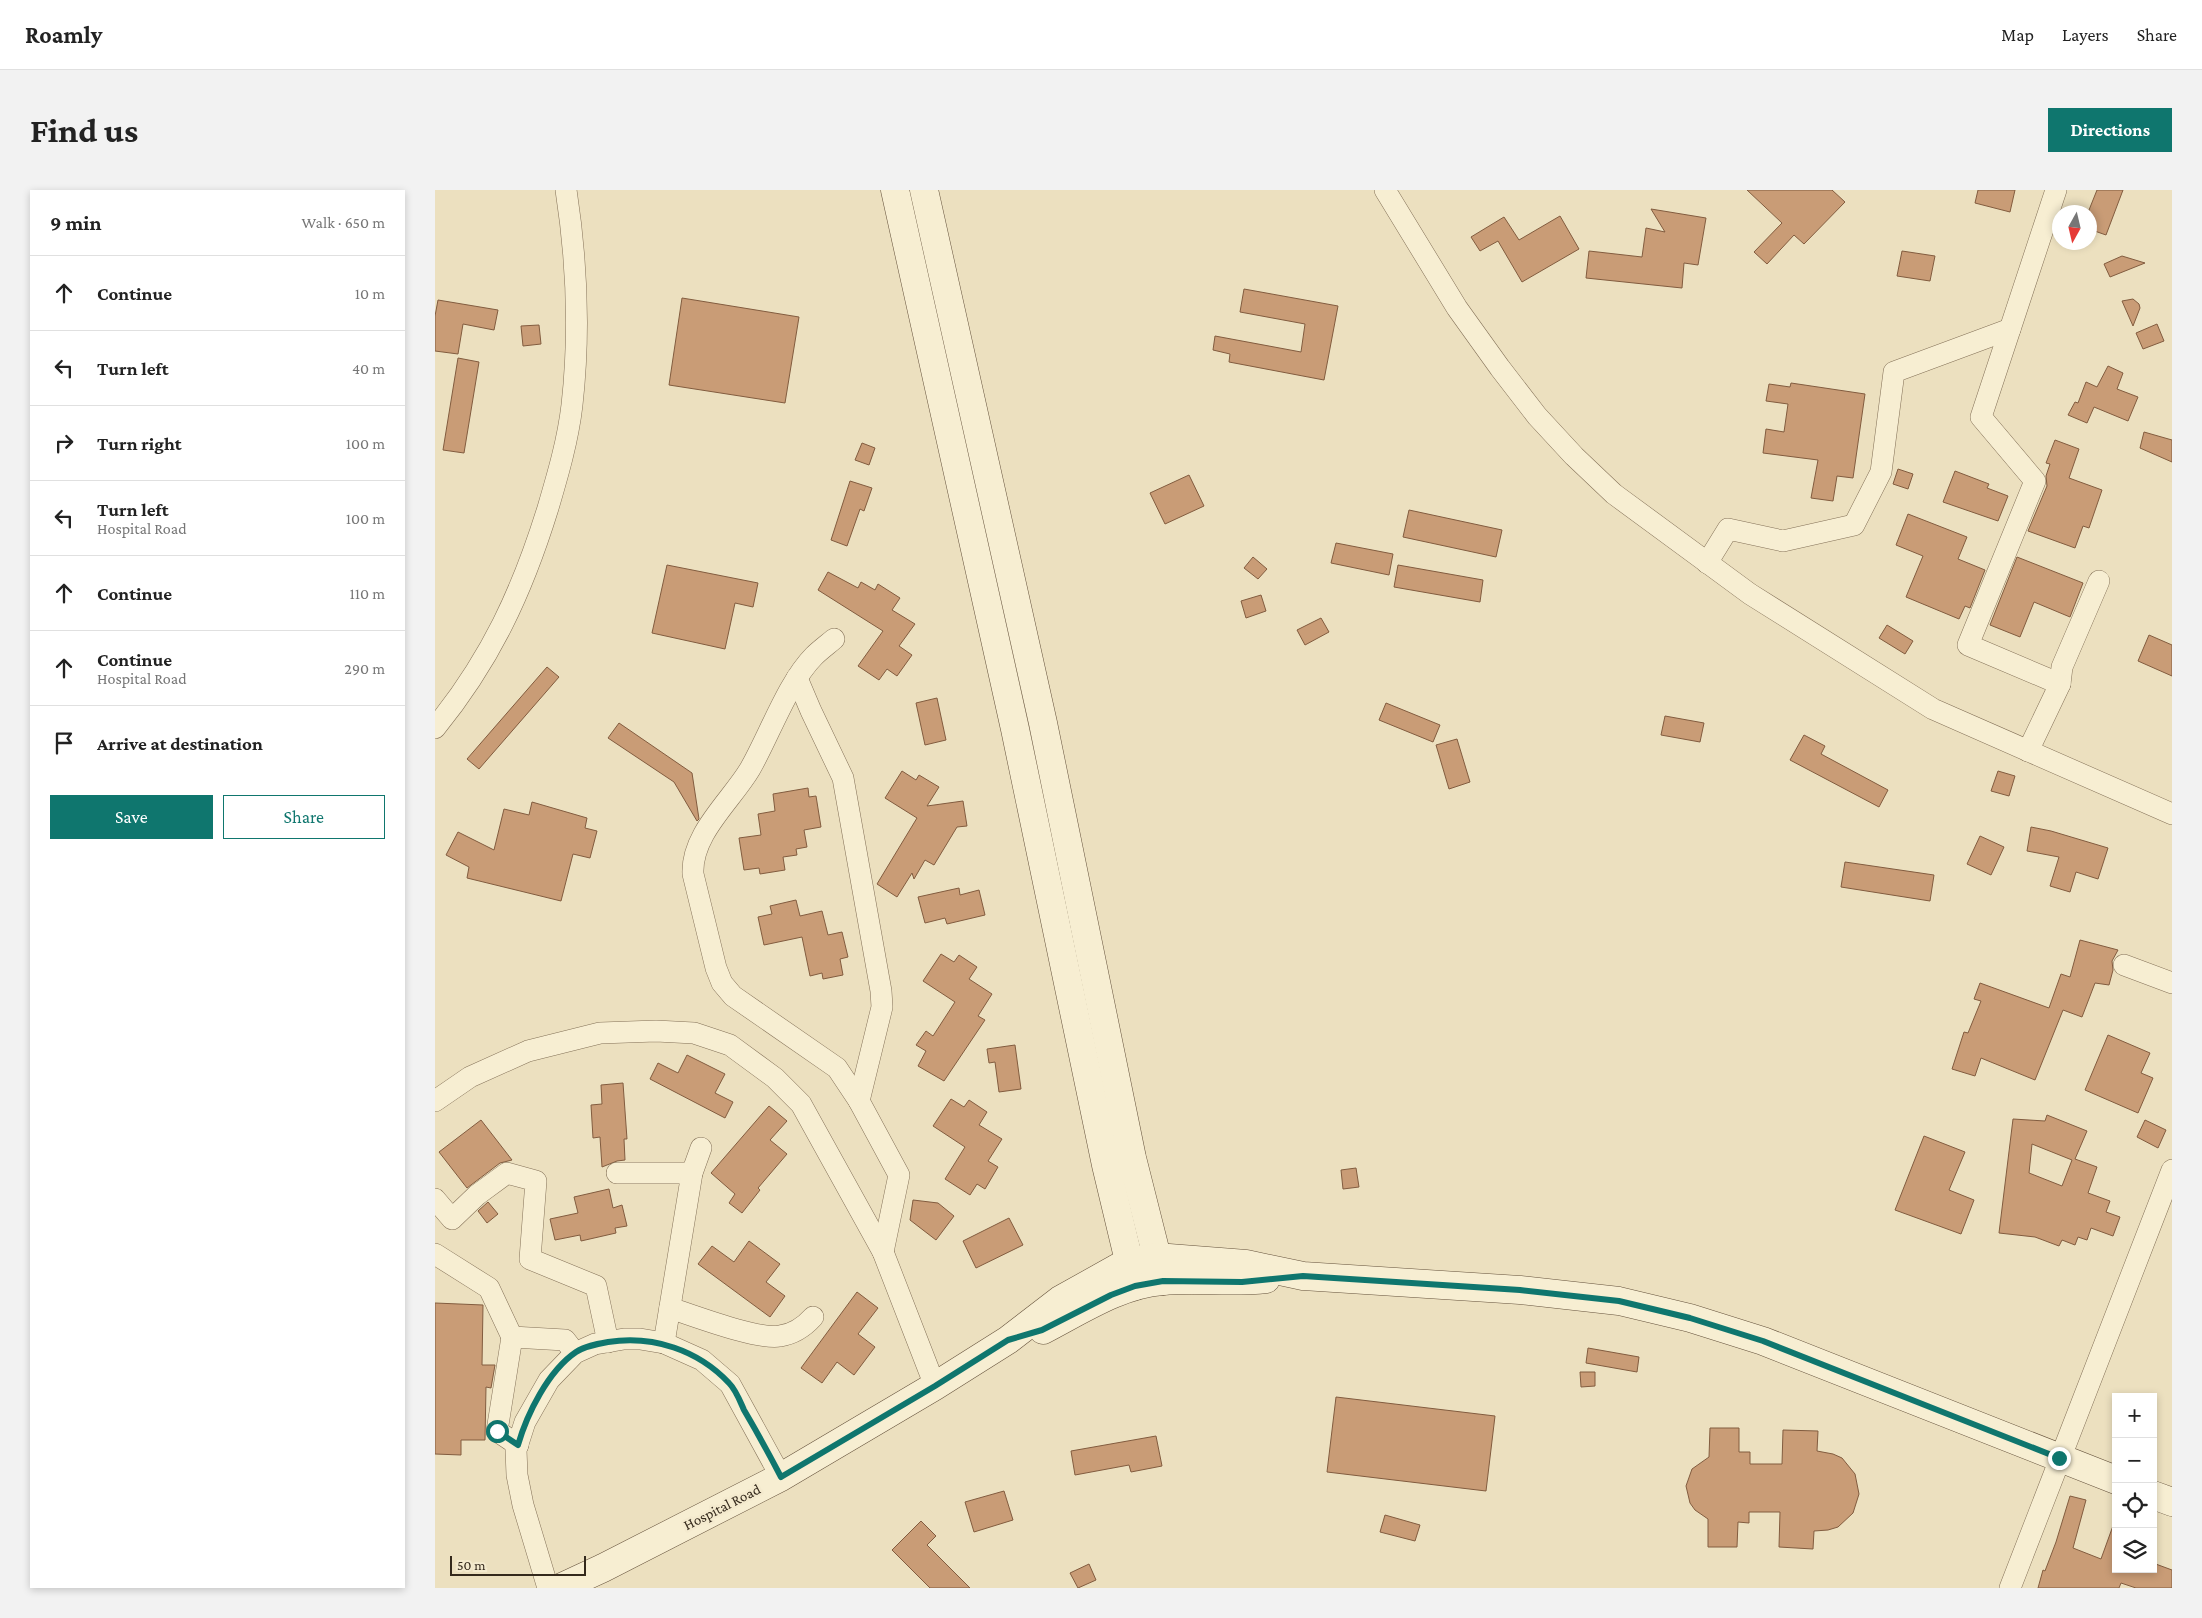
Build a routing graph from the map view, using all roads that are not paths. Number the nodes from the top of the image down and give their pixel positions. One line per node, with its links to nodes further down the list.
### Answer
1 (566, 190): 15 (street)
2 (895, 190): 7 (street)
3 (924, 190): 6 (street)
4 (1385, 190): 9 (street)
5 (2057, 190): 8 (street)
6 (947, 290): 7 (street); 14 (street)
7 (919, 297): 16 (street)
8 (2010, 329): 9 (street); 13 (street)
9 (1707, 563): 17 (street)
10 (2099, 582): 13 (street)
11 (834, 639): 12 (street)
12 (797, 678): 22 (street); 22 (street)
13 (2060, 684): 17 (street)
14 (1043, 723): 16 (street); 24 (street)
15 (435, 728)
16 (1015, 729): 25 (street)
17 (2029, 750): 18 (street)
18 (2172, 814)
19 (2124, 965): 20 (street)
20 (2172, 983)
21 (435, 1100): 30 (street)
22 (859, 1101): 30 (street)
23 (701, 1148): 28 (street)
24 (1132, 1158): 25 (street); 32 (street)
25 (1106, 1165): 33 (street)
26 (2172, 1170): 42 (street)
27 (617, 1173): 28 (street)
28 (692, 1173): 34 (street)
29 (435, 1199): 37 (street)
30 (883, 1252): 40 (street)
31 (435, 1254): 36 (street)
32 (1159, 1269): 33 (street, Hospital Road); 42 (street, Hospital Road)
33 (1132, 1274): 40 (street, Hospital Road)
34 (670, 1308): 35 (street); 38 (street)
35 (813, 1317)
36 (512, 1337): 39 (street); 41 (street)
37 (608, 1342): 38 (street); 39 (street)
38 (664, 1343): 43 (street)
39 (575, 1353): 41 (street)
40 (935, 1386): 43 (street, Hospital Road)
41 (518, 1445): 47 (street)
42 (2059, 1458): 44 (street); 49 (street)
43 (781, 1477): 48 (street, Hospital Road)
44 (2112, 1478)
45 (2157, 1496): 46 (street)
46 (2172, 1502)
47 (548, 1588)
48 (559, 1588)
49 (2010, 1588)

